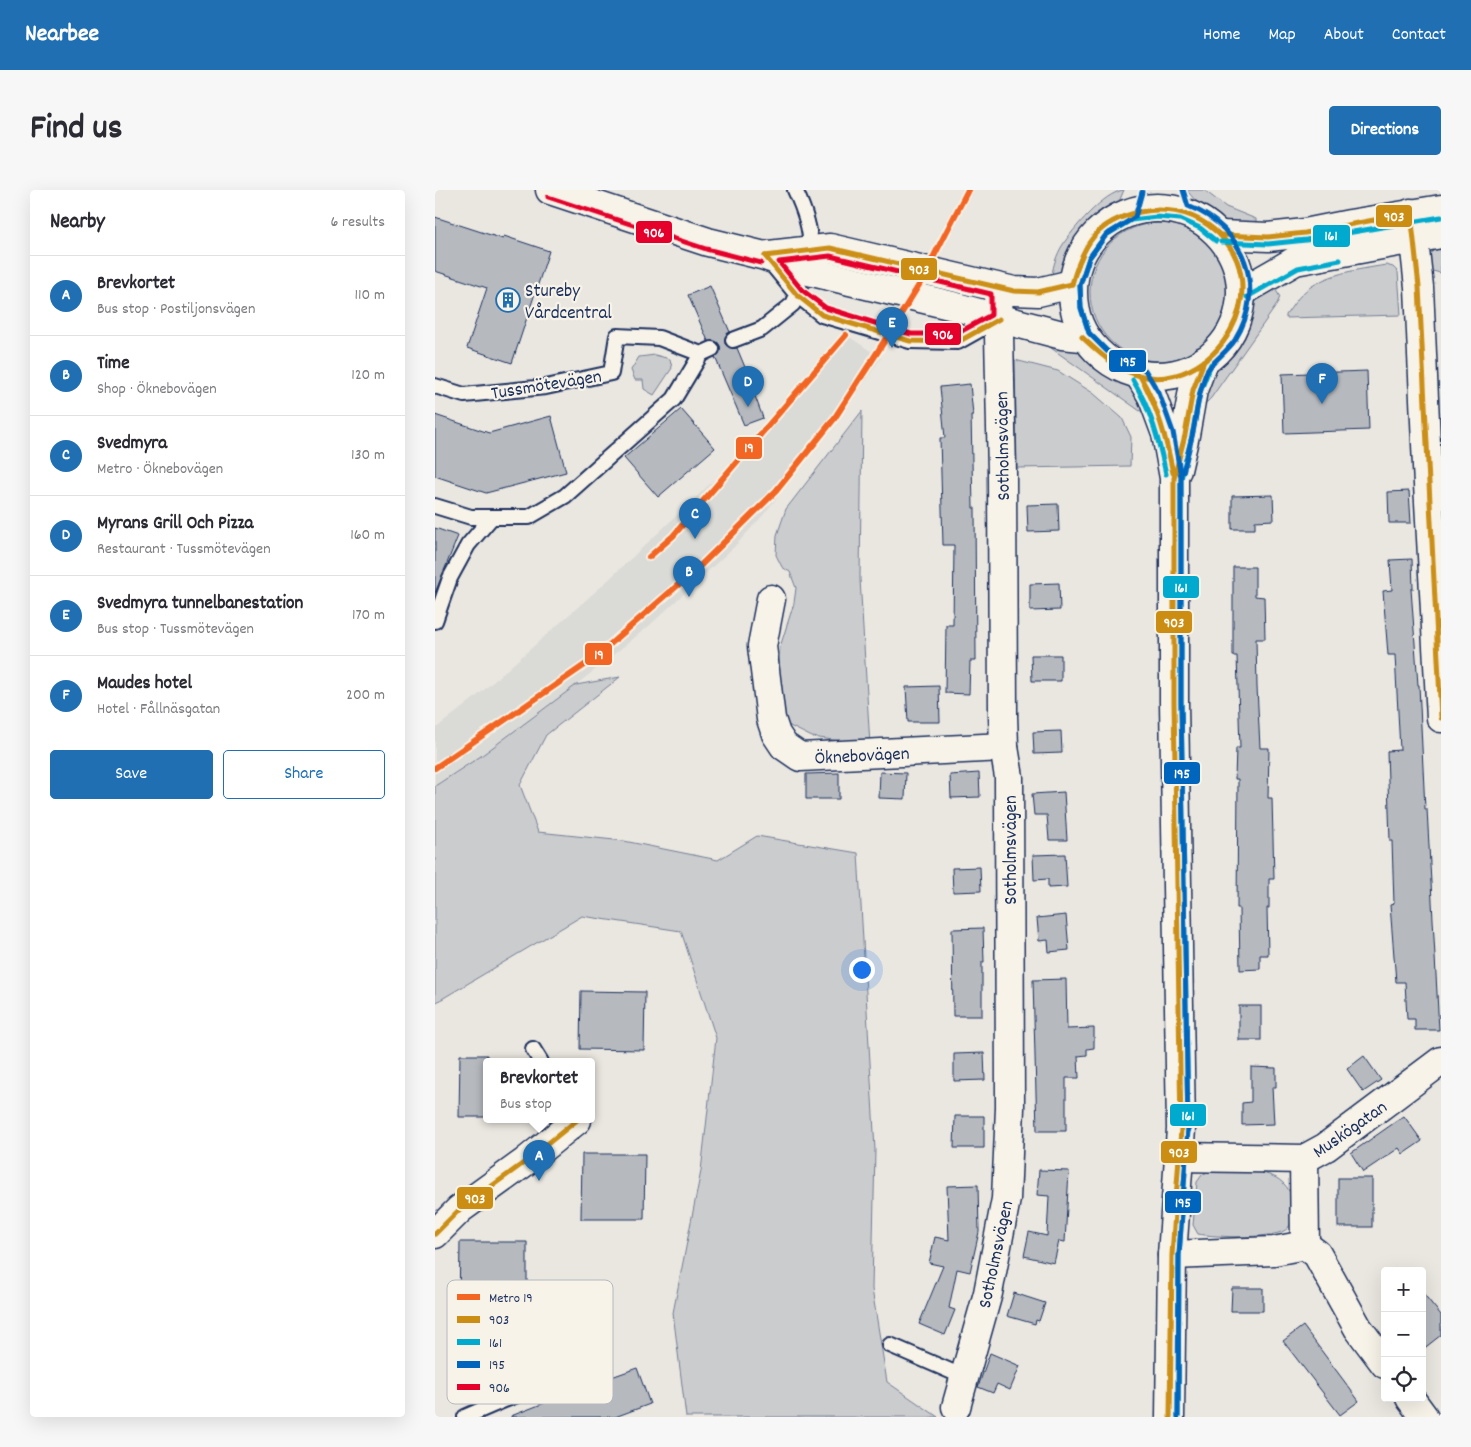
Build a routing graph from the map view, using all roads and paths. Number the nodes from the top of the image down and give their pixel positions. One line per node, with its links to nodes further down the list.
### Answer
1 (550, 190): 10 (street)
2 (795, 190): 10 (lane)
3 (1178, 201): 4 (street); 8 (street)
4 (1132, 202): 11 (street)
5 (1441, 209): 6 (street)
6 (1411, 213): 8 (street); 9 (street)
7 (1441, 234): 9 (street)
8 (1221, 235): 14 (street)
9 (1414, 240): 12 (street); 14 (street)
10 (805, 272): 13 (street); 15 (street); 15 (lane); 17 (lane)
11 (1072, 284): 13 (street); 16 (street)
12 (1430, 285): 23 (street)
13 (998, 288): 15 (street, Sotholmsvägen)
14 (1243, 291): 18 (street)
15 (999, 319): 16 (street); 28 (street, Sotholmsvägen)
16 (1082, 337): 19 (street)
17 (733, 340)
18 (1203, 361): 19 (street); 21 (street)
19 (1140, 376): 21 (street)
20 (435, 386): 24 (lane, Tussmötevägen)
21 (1174, 478): 33 (street)
22 (435, 506): 24 (lane)
23 (1436, 513): 27 (street)
24 (492, 518): 26 (lane)
25 (771, 599): 28 (street, Öknebovägen)
26 (435, 621)
27 (1441, 718)
28 (1004, 747): 40 (street, Sotholmsvägen)
29 (533, 1049): 30 (lane)
30 (539, 1058)
31 (1441, 1061): 34 (street, Muskögatan)
32 (573, 1123): 35 (street)
33 (1178, 1157): 34 (street, Muskögatan); 37 (street)
34 (1304, 1159): 36 (street)
35 (435, 1234)
36 (1305, 1245): 37 (street); 39 (street)
37 (1172, 1255): 45 (street)
38 (890, 1344): 40 (lane)
39 (1381, 1359)
40 (964, 1377): 43 (street, Sotholmsvägen)
41 (1413, 1402): 46 (street)
42 (497, 1404): 44 (lane)
43 (956, 1407)
44 (465, 1417)
45 (1170, 1417)
46 (1424, 1417)

